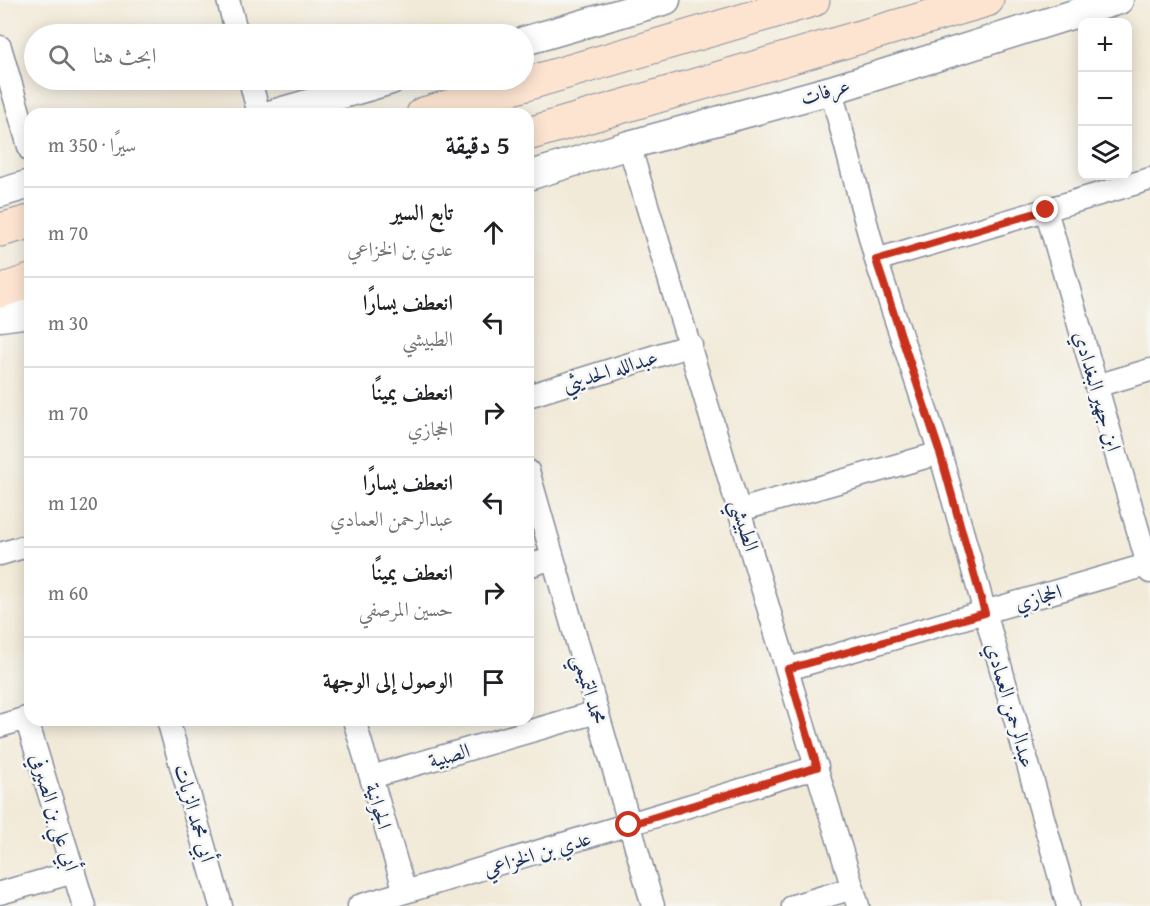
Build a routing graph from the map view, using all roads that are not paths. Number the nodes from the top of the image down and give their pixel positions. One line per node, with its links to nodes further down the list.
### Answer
1 (228, 0): 6 (street)
2 (666, 0): 7 (street)
3 (813, 0): 9 (main road)
4 (987, 0): 18 (main road, عرفات)
5 (1119, 0): 13 (street, عرفات)
6 (234, 24)
7 (534, 38)
8 (0, 47): 17 (street)
9 (534, 82)
10 (253, 90): 14 (street)
11 (356, 90): 15 (street)
12 (505, 90): 16 (main road)
13 (831, 90): 19 (street, عرفات); 25 (street, عبدالرحمن العمادي)
14 (257, 108)
15 (294, 108)
16 (444, 108)
17 (24, 129)
18 (534, 132)
19 (629, 145): 20 (street, عرفات); 30 (street, الطبيشي)
20 (534, 174)
21 (1150, 178): 24 (street)
22 (24, 186): 23 (street)
23 (0, 193)
24 (1046, 210): 25 (street); 32 (street, ابن جهير البغدادي)
25 (876, 260): 34 (street, عبدالرحمن العمادي)
26 (24, 283): 27 (main road)
27 (0, 291)
28 (24, 315): 29 (street)
29 (0, 317)
30 (691, 345): 33 (street, عبدالله الحديثي); 36 (street, الطبيشي)
31 (1150, 369): 32 (street)
32 (1096, 386): 41 (street, ابن جهير البغدادي)
33 (534, 394)
34 (940, 453): 36 (street); 42 (street, عبدالرحمن العمادي)
35 (534, 492): 39 (street, محمد التميمي)
36 (740, 510): 43 (street, الطبيشي)
37 (24, 547): 38 (street)
38 (0, 554)
39 (553, 558): 40 (street); 44 (street, محمد التميمي)
40 (534, 564)
41 (1149, 567): 42 (street, الحجازي)
42 (985, 613): 43 (street, الحجازي); 62 (street, عبدالرحمن العمادي)
43 (788, 669): 50 (street, الطبيشي)
44 (597, 712): 51 (street, الصبية); 52 (street, محمد التميمي)
45 (24, 719): 46 (street)
46 (0, 726)
47 (30, 726): 53 (street, أبي علي بن الصيرفي)
48 (170, 726): 58 (street, أبي محمد الزيات)
49 (356, 726): 51 (street, الجوانية)
50 (817, 767): 52 (street, عدي بن الخزاعي); 56 (street, الطبيشي)
51 (371, 777): 55 (street, الجوانية)
52 (629, 825): 55 (street, عدي بن الخزاعي); 60 (street, محمد التميمي)
53 (74, 872): 54 (street); 57 (street, أبي علي بن الصيرفي)
54 (0, 892)
55 (405, 892): 59 (street, عدي بن الخزاعي)
56 (856, 897): 61 (street)
57 (84, 906)
58 (221, 906)
59 (359, 906)
60 (653, 906)
61 (793, 906)
62 (1068, 906)

